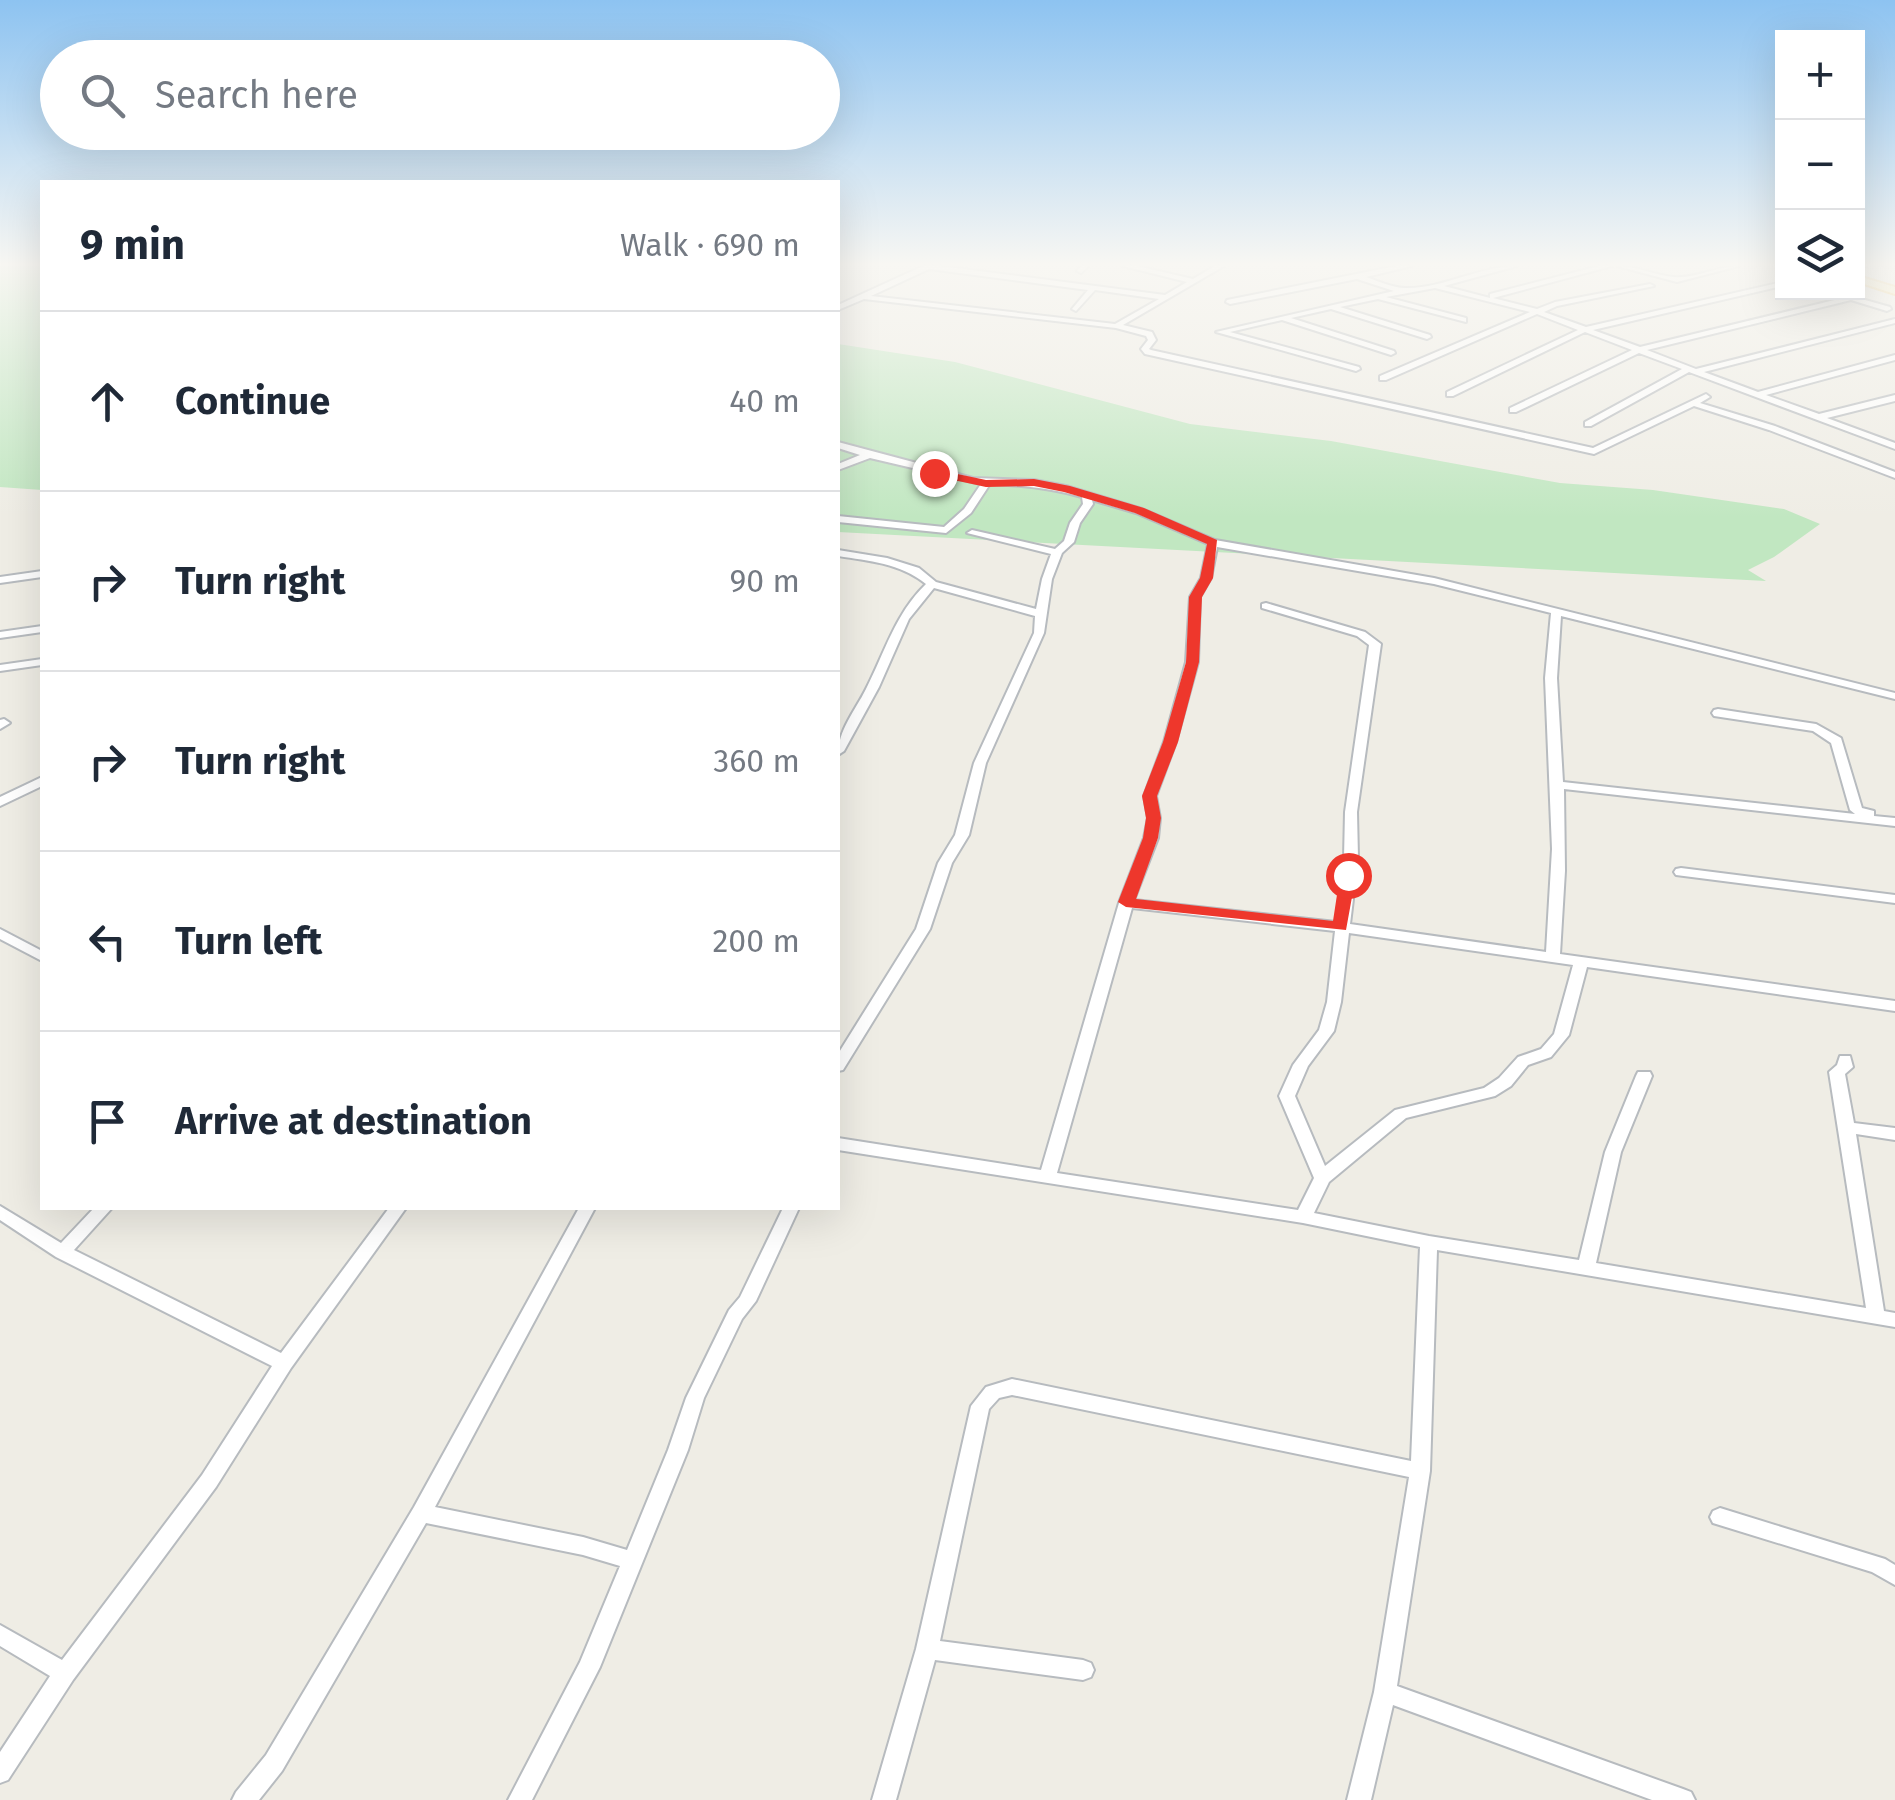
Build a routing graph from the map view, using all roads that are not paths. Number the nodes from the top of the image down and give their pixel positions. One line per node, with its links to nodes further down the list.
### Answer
1 (1146, 350): 17 (street)
2 (1286, 350): 10 (street)
3 (1382, 350): 8 (street)
4 (1447, 350): 12 (street)
5 (1542, 350): 13 (street)
6 (1639, 350): 11 (street); 18 (street)
7 (1773, 350): 11 (street)
8 (1391, 353)
9 (1895, 356): 14 (street)
10 (1356, 369)
11 (1693, 369): 14 (street); 20 (street)
12 (1383, 378)
13 (1450, 394)
14 (1758, 394): 19 (street)
15 (1706, 397): 17 (street)
16 (1895, 398): 19 (street)
17 (1695, 404): 25 (street)
18 (1513, 410)
19 (1817, 417): 22 (street)
20 (1588, 424)
21 (840, 445): 23 (street)
22 (1895, 446)
23 (869, 455): 24 (street); 26 (street)
24 (840, 467)
25 (1895, 475)
26 (986, 483): 27 (street); 28 (street)
27 (1087, 496): 30 (street); 31 (street)
28 (840, 519)
29 (972, 533): 31 (street)
30 (1213, 543): 38 (street); 52 (street)
31 (1058, 552): 37 (street)
32 (840, 554): 35 (street)
33 (40, 574): 34 (street)
34 (0, 580)
35 (932, 584): 37 (street); 45 (street)
36 (1266, 606): 53 (street)
37 (1042, 614): 60 (street)
38 (1556, 614): 43 (street); 47 (street)
39 (40, 629): 40 (street)
40 (0, 636)
41 (40, 662): 42 (street)
42 (0, 668)
43 (1895, 696)
44 (1718, 713): 49 (street)
45 (840, 747)
46 (40, 782): 48 (street)
47 (1556, 784): 49 (street); 56 (street)
48 (0, 802)
49 (1894, 824)
50 (1681, 872): 51 (street)
51 (1895, 898)
52 (1126, 902): 53 (street); 65 (street)
53 (1340, 927): 56 (street); 66 (street)
54 (0, 933): 55 (street)
55 (40, 956)
56 (1553, 956): 57 (street)
57 (1581, 961): 58 (street); 66 (street)
58 (1895, 1006)
59 (1845, 1060): 62 (street)
60 (840, 1063)
61 (1644, 1076): 75 (street)
62 (1847, 1127): 63 (street); 76 (street)
63 (1895, 1134)
64 (840, 1144): 65 (street)
65 (1048, 1176): 72 (street)
66 (1322, 1178): 72 (street)
67 (102, 1210): 74 (street)
68 (397, 1210): 77 (street)
69 (586, 1210): 79 (street)
70 (790, 1210): 81 (street)
71 (0, 1212): 74 (street)
72 (1303, 1216): 73 (street)
73 (1429, 1242): 75 (street); 78 (street)
74 (62, 1252): 77 (street)
75 (1586, 1267): 76 (street)
76 (1886, 1318)
77 (284, 1364): 86 (street)
78 (1420, 1471): 84 (street); 87 (street)
79 (421, 1513): 81 (street); 89 (street)
80 (1720, 1517): 82 (street)
81 (630, 1560): 90 (street)
82 (1895, 1576)
83 (0, 1635): 86 (street)
84 (928, 1649): 85 (street); 91 (street)
85 (1083, 1670)
86 (65, 1673): 88 (street)
87 (1385, 1692): 92 (street); 93 (street)
88 (0, 1772)
89 (244, 1800)
90 (520, 1800)
91 (884, 1800)
92 (1359, 1800)
93 (1684, 1800)

